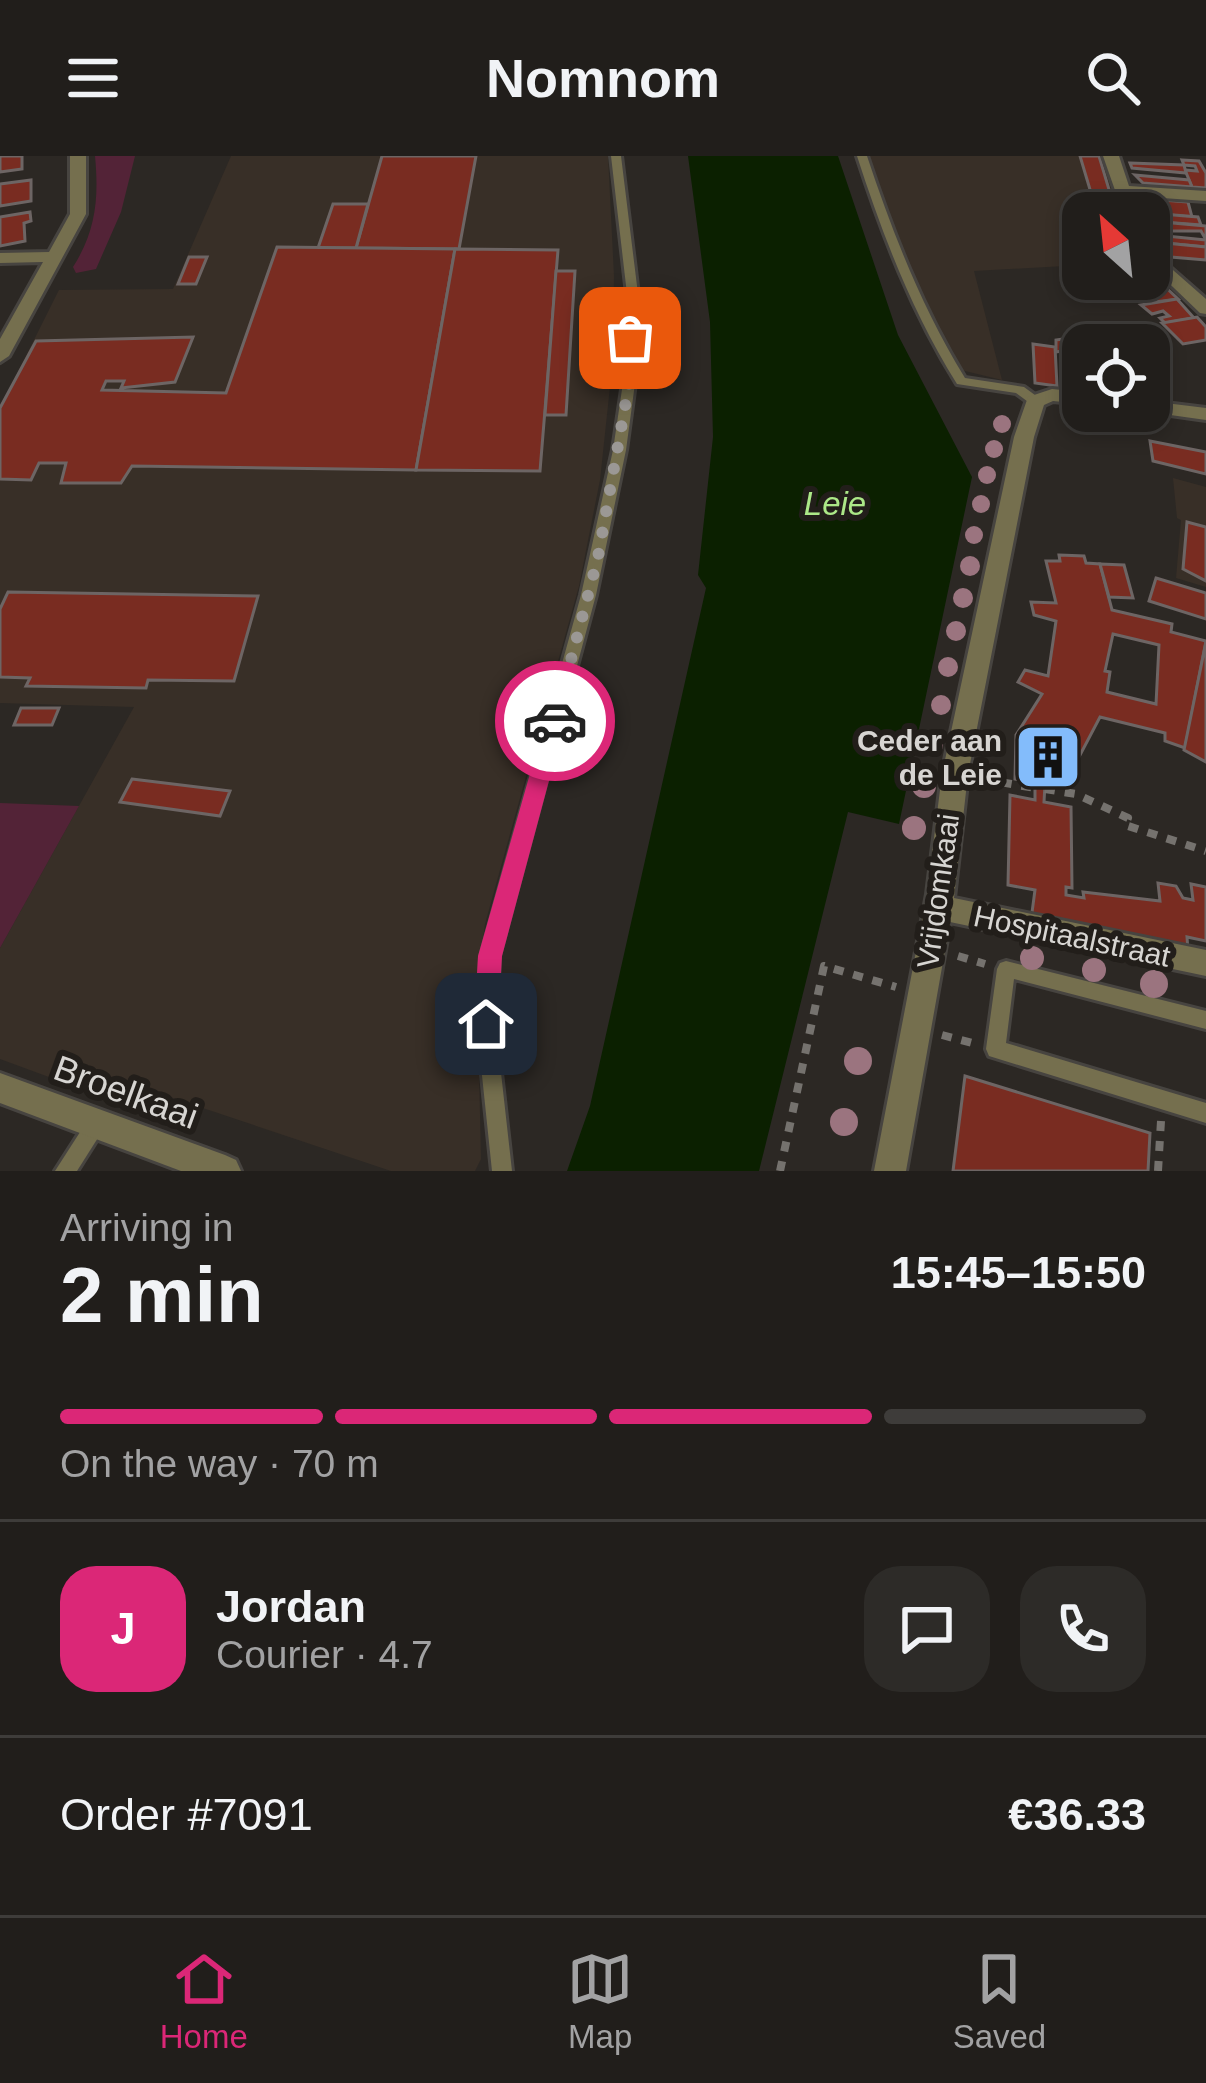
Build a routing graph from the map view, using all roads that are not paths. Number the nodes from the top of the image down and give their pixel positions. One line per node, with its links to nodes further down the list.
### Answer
1 (78, 156): 7 (street)
2 (616, 156): 24 (lane)
3 (862, 156): 13 (lane)
4 (1112, 156): 5 (street)
5 (1122, 190): 6 (street)
6 (1206, 196)
7 (56, 257): 8 (street); 11 (street)
8 (0, 258)
9 (1170, 274): 10 (street)
10 (1206, 309)
11 (0, 356)
12 (1062, 396): 13 (street)
13 (1035, 401): 16 (street, Vrijdomkaai)
14 (1170, 410): 15 (street)
15 (1206, 414)
16 (938, 907): 17 (street, Hospitaalstraat); 25 (street, Vrijdomkaai)
17 (1206, 963)
18 (1206, 1020): 20 (lane)
19 (0, 1088): 21 (street, Broelkaai)
20 (1206, 1113)
21 (98, 1122): 22 (lane); 23 (street, Broelkaai)
22 (65, 1171)
23 (225, 1171)
24 (502, 1171)
25 (890, 1171)

